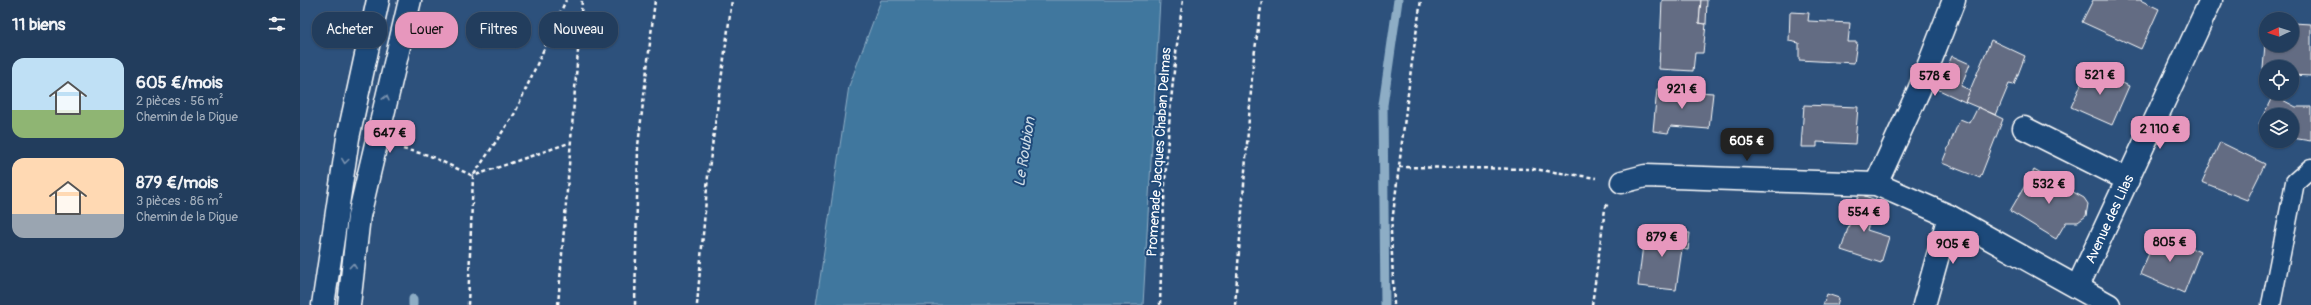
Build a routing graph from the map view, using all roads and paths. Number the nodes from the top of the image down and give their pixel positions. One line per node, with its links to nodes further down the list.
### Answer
1 (378, 0): 23 (street, one-way to 23)
2 (410, 0): 13 (street, one-way to 2)
3 (566, 0): 17 (path)
4 (582, 0): 14 (path)
5 (654, 0): 27 (path)
6 (732, 0): 28 (path)
7 (1183, 0): 29 (path, Promenade Jacques Chaban Delmas)
8 (1262, 0): 30 (path)
9 (1421, 0): 15 (path)
10 (1954, 0): 20 (street)
11 (2211, 0): 18 (street, Avenue des Lilas)
12 (2024, 128): 18 (street)
13 (375, 143): 17 (path); 24 (street, one-way to 13)
14 (569, 143): 17 (path); 26 (path)
15 (1399, 167): 19 (path); 31 (path)
16 (2311, 168): 35 (lane)
17 (472, 176): 25 (path)
18 (2128, 180): 22 (street, Avenue des Lilas)
19 (1622, 182): 20 (street); 32 (path)
20 (1876, 184): 21 (street)
21 (1949, 216): 22 (street); 33 (street)
22 (2078, 286): 34 (street)
23 (322, 305)
24 (349, 305)
25 (468, 305)
26 (558, 305)
27 (635, 305)
28 (697, 305)
29 (1160, 305)
30 (1235, 305)
31 (1394, 305)
32 (1592, 305)
33 (1924, 305)
34 (2109, 305)
35 (2271, 305)

